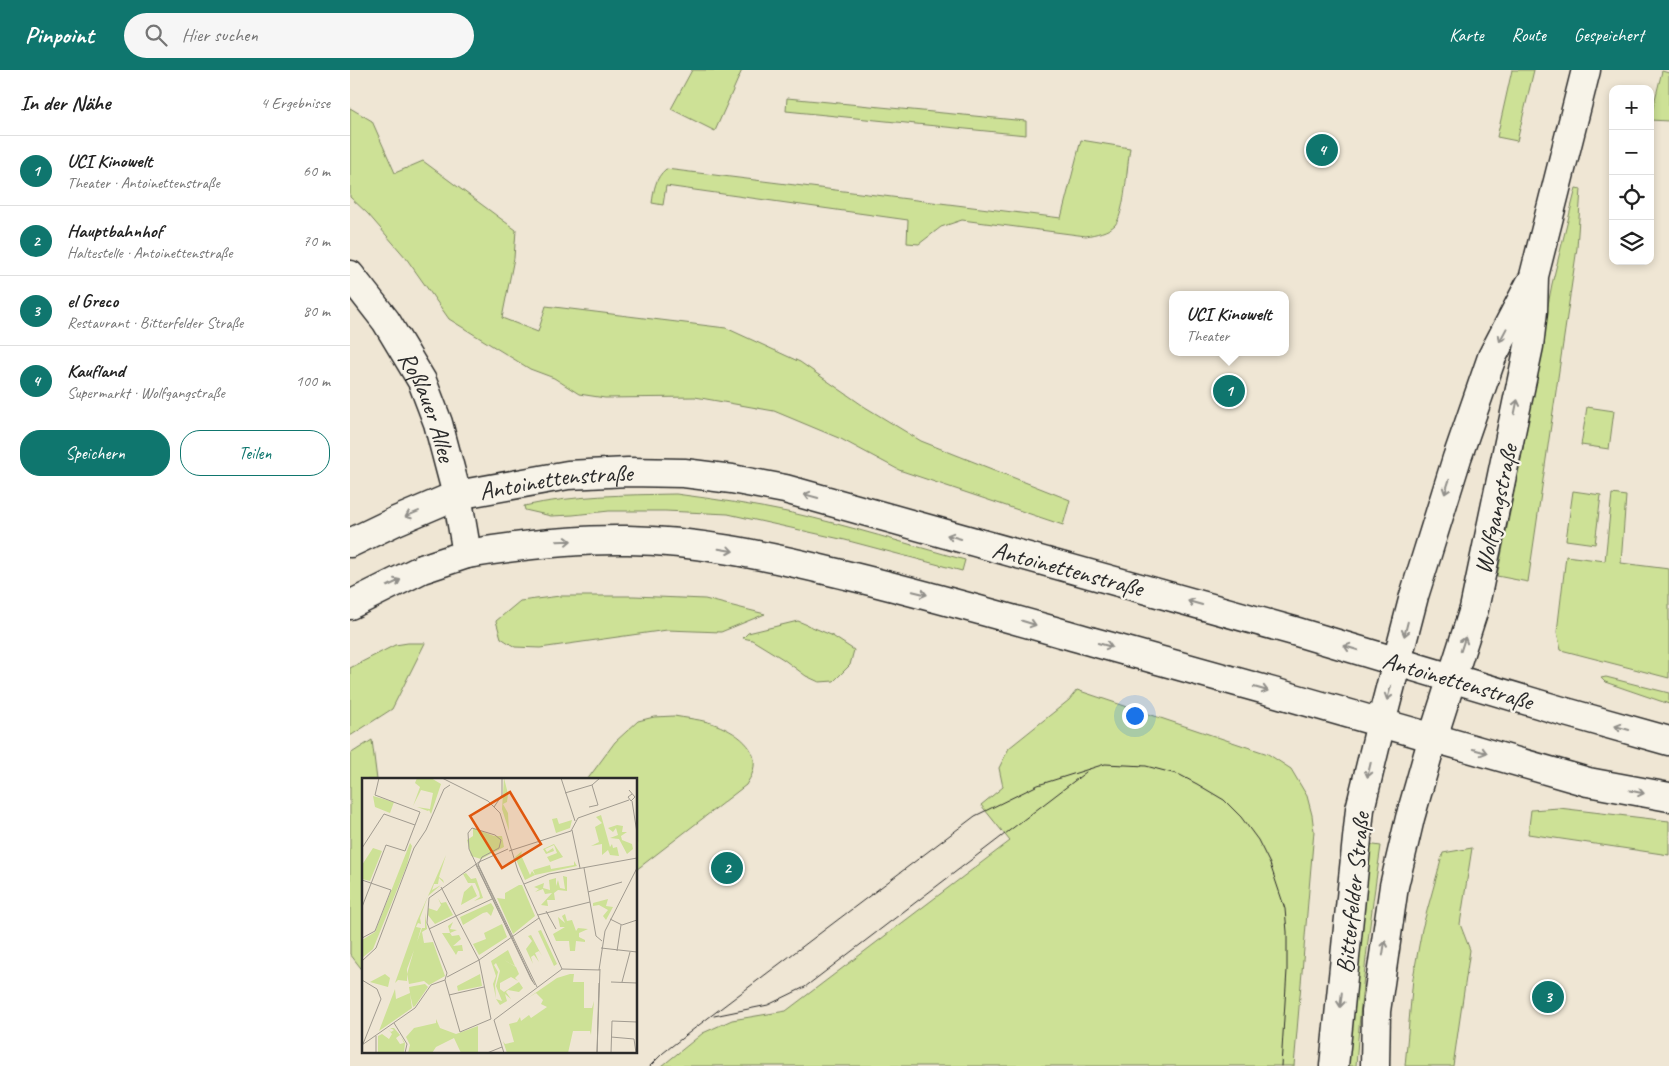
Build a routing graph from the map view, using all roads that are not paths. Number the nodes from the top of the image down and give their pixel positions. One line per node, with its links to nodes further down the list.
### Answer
1 (1586, 70): 3 (main road, Wolfgangstraße)
2 (350, 275): 4 (main road, Roßlauer Allee)
3 (1534, 276): 8 (main road, Wolfgangstraße, one-way to 8); 9 (main road, Wolfgangstraße, one-way to 3)
4 (457, 495): 5 (main road, Antoinettenstraße, one-way to 5); 6 (main road, Roßlauer Allee); 8 (main road, Antoinettenstraße, one-way to 4)
5 (350, 543)
6 (467, 554): 7 (main road, one-way to 6); 10 (main road, one-way to 10)
7 (350, 605)
8 (1398, 662): 9 (main road, Antoinettenstraße); 10 (main road, Wolfgangstraße, one-way to 10)
9 (1452, 678): 11 (main road, Wolfgangstraße); 12 (main road, Antoinettenstraße, one-way to 9)
10 (1381, 723): 11 (main road); 14 (main road, Bitterfelder Straße, one-way to 14)
11 (1433, 738): 13 (main road, one-way to 13); 15 (main road, Bitterfelder Straße, one-way to 11)
12 (1669, 741)
13 (1669, 797)
14 (1334, 1066)
15 (1375, 1066)

